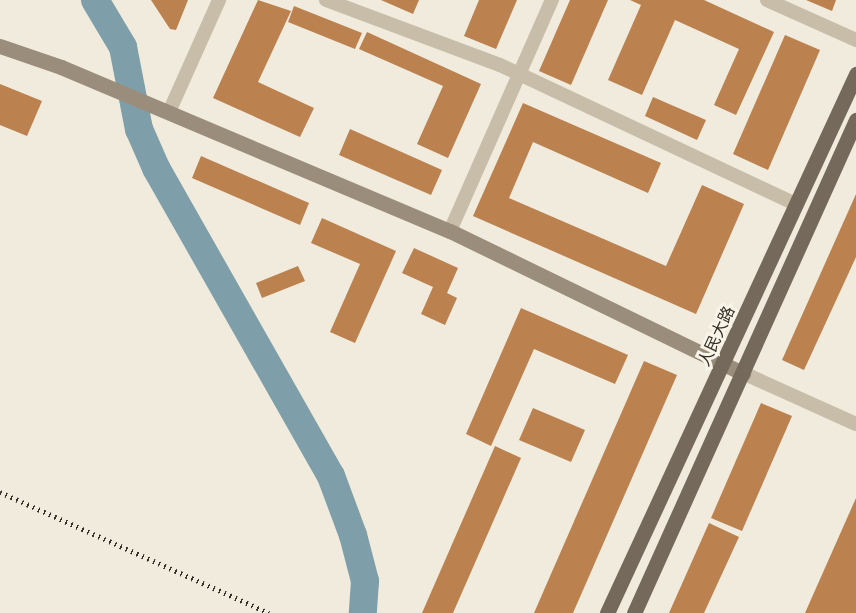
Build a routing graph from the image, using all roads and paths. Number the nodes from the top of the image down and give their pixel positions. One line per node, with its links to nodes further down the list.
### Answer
1 (219, 0): 9 (street)
2 (326, 0): 7 (street)
3 (552, 0): 7 (street)
4 (767, 0): 5 (street)
5 (856, 40)
6 (0, 46): 9 (street)
7 (519, 74): 11 (street); 12 (street)
8 (856, 74): 11 (main road, 人民大路)
9 (169, 112): 12 (street)
10 (856, 120): 14 (main road)
11 (797, 205): 13 (main road, 人民大路)
12 (450, 231): 13 (street)
13 (723, 364): 14 (street); 16 (main road, 人民大路)
14 (743, 373): 15 (street); 17 (main road)
15 (856, 424)
16 (607, 613)
17 (634, 613)

